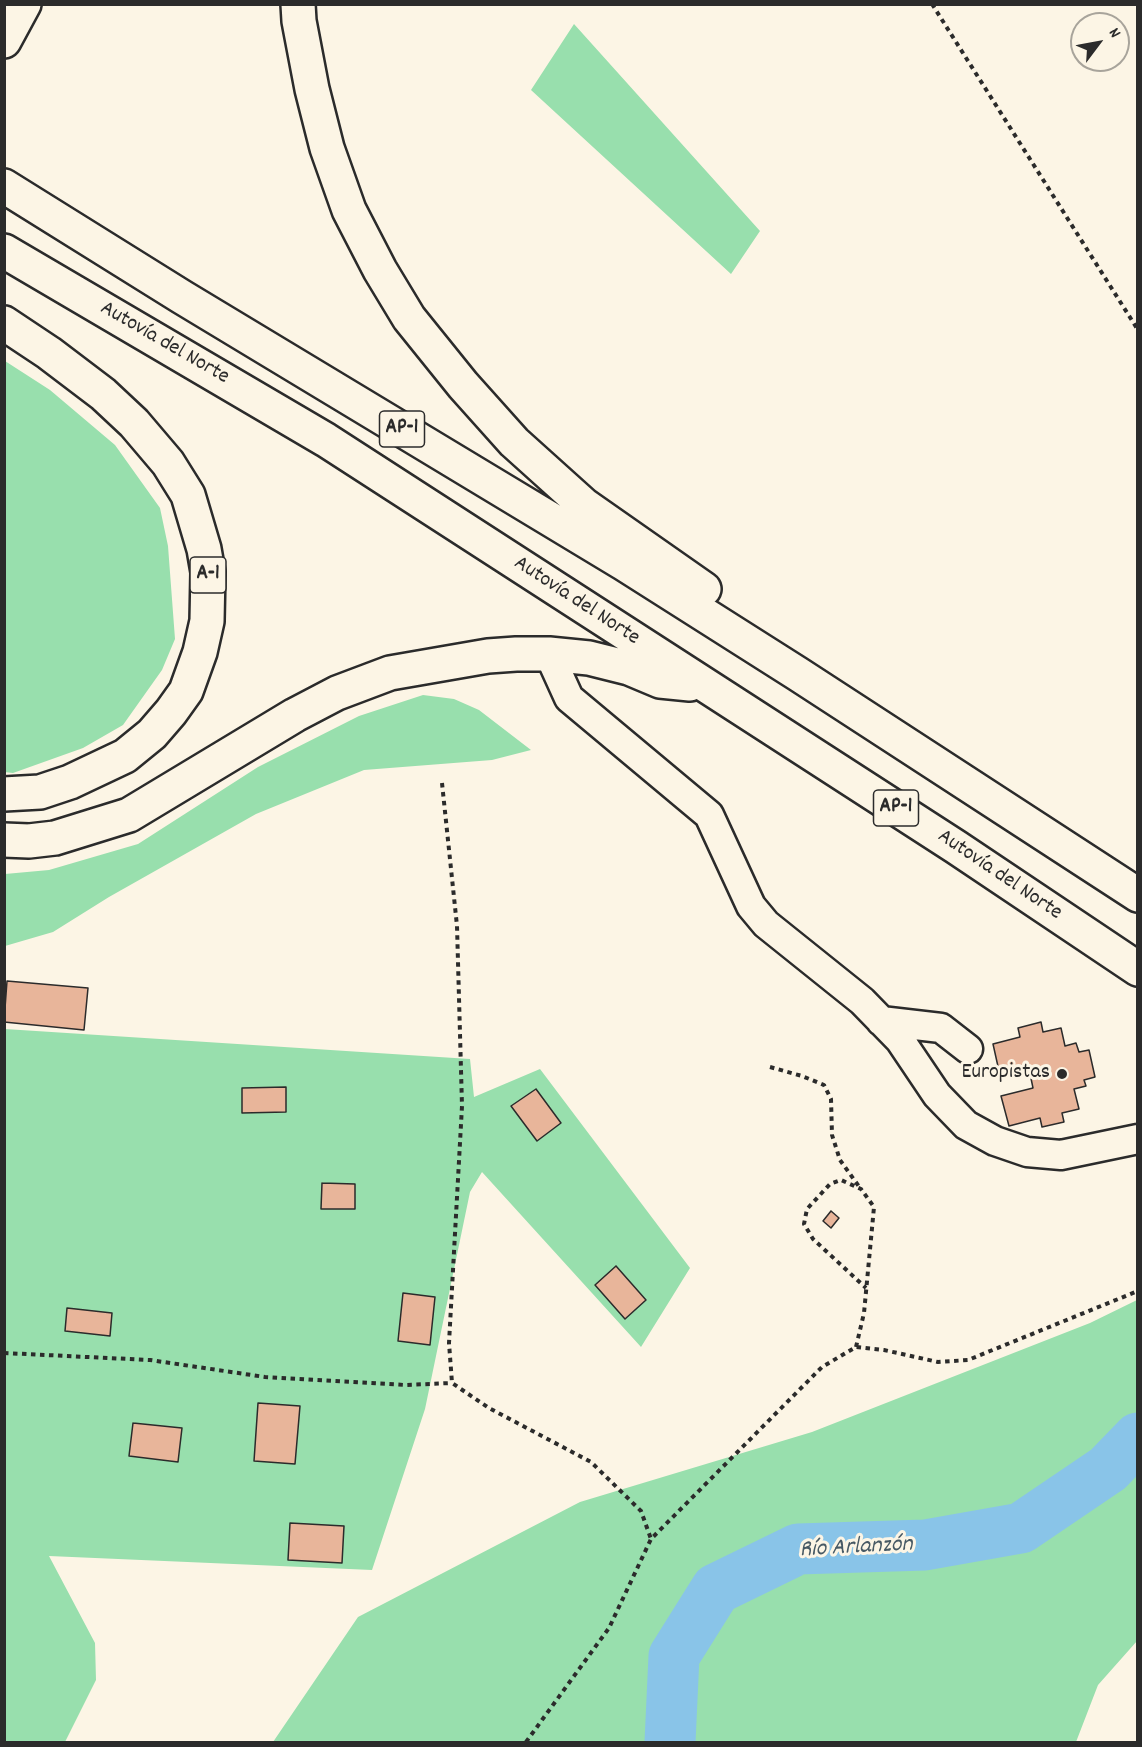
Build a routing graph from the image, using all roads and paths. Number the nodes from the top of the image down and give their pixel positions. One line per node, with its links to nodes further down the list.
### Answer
1 (24, 4): 4 (highway)
2 (298, 4): 10 (highway)
3 (932, 4): 8 (path)
4 (4, 41)
5 (4, 186): 10 (highway, AP-1)
6 (4, 251): 11 (highway, Autovía del Norte / AP-1)
7 (4, 323): 13 (highway, A-1)
8 (1137, 330)
9 (549, 654): 11 (highway); 14 (highway); 17 (lane)
10 (798, 674): 15 (highway, AP-1)
11 (704, 685): 16 (highway, Autovía del Norte / AP-1)
12 (442, 783): 26 (path)
13 (4, 794)
14 (4, 840)
15 (1137, 895)
16 (1137, 969)
17 (881, 1021): 18 (lane); 20 (lane)
18 (968, 1049)
19 (770, 1066): 21 (path)
20 (1137, 1139)
21 (861, 1189): 22 (path); 22 (path)
22 (866, 1288): 24 (path)
23 (1137, 1291): 24 (path)
24 (856, 1347): 27 (path)
25 (4, 1353): 26 (path)
26 (452, 1383): 27 (path)
27 (651, 1539): 28 (path)
28 (526, 1743)

